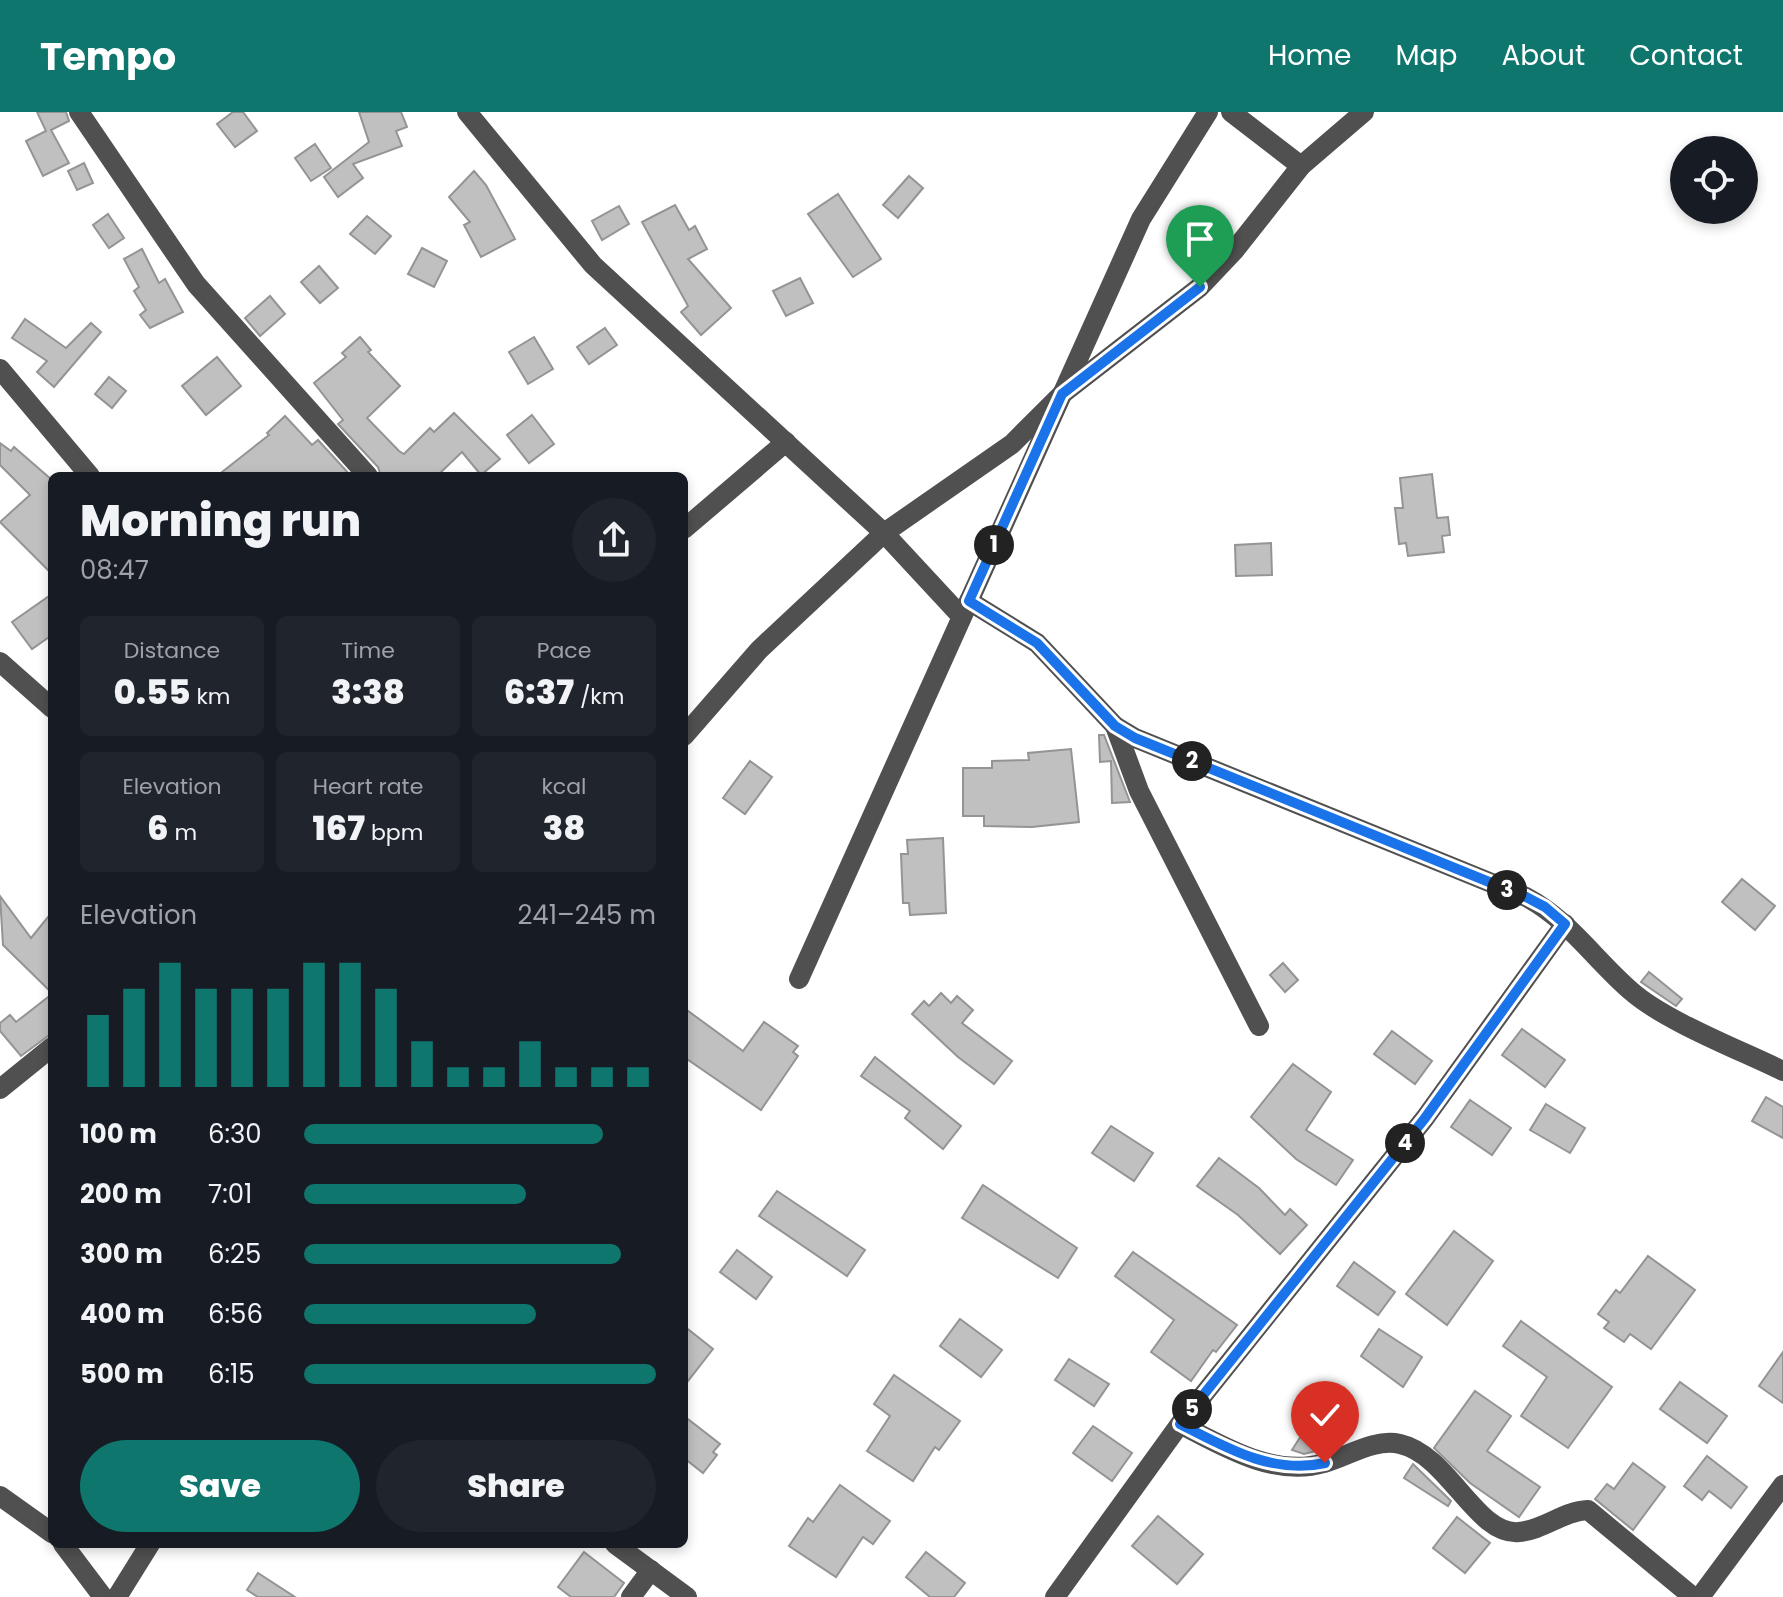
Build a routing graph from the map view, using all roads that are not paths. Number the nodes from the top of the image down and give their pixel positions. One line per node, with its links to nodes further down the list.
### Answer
1 (79, 112): 11 (street)
2 (467, 112): 9 (street)
3 (1208, 112): 8 (street)
4 (1231, 112): 6 (street)
5 (1364, 112): 6 (street)
6 (1301, 166): 8 (street)
7 (0, 369): 10 (street)
8 (1062, 394): 13 (street); 14 (street)
9 (786, 442): 12 (street); 13 (street)
10 (87, 472)
11 (364, 472)
12 (688, 526)
13 (884, 533): 14 (street); 18 (street)
14 (965, 608): 17 (street); 20 (street)
15 (0, 662): 16 (street)
16 (48, 704)
17 (1115, 726): 19 (street); 21 (street)
18 (688, 731)
19 (1565, 924): 23 (street); 25 (street)
20 (799, 979)
21 (1259, 1026)
22 (48, 1050): 24 (street)
23 (1783, 1071)
24 (0, 1089)
25 (1180, 1424): 37 (street); 38 (street)
26 (1783, 1485): 39 (street)
27 (0, 1496): 28 (street)
28 (48, 1530)
29 (66, 1548): 33 (street)
30 (148, 1548): 34 (street)
31 (621, 1548): 32 (street)
32 (651, 1570): 35 (street); 36 (street)
33 (103, 1597)
34 (117, 1597)
35 (631, 1597)
36 (687, 1597)
37 (1055, 1597)
38 (1693, 1597)
39 (1700, 1597)

